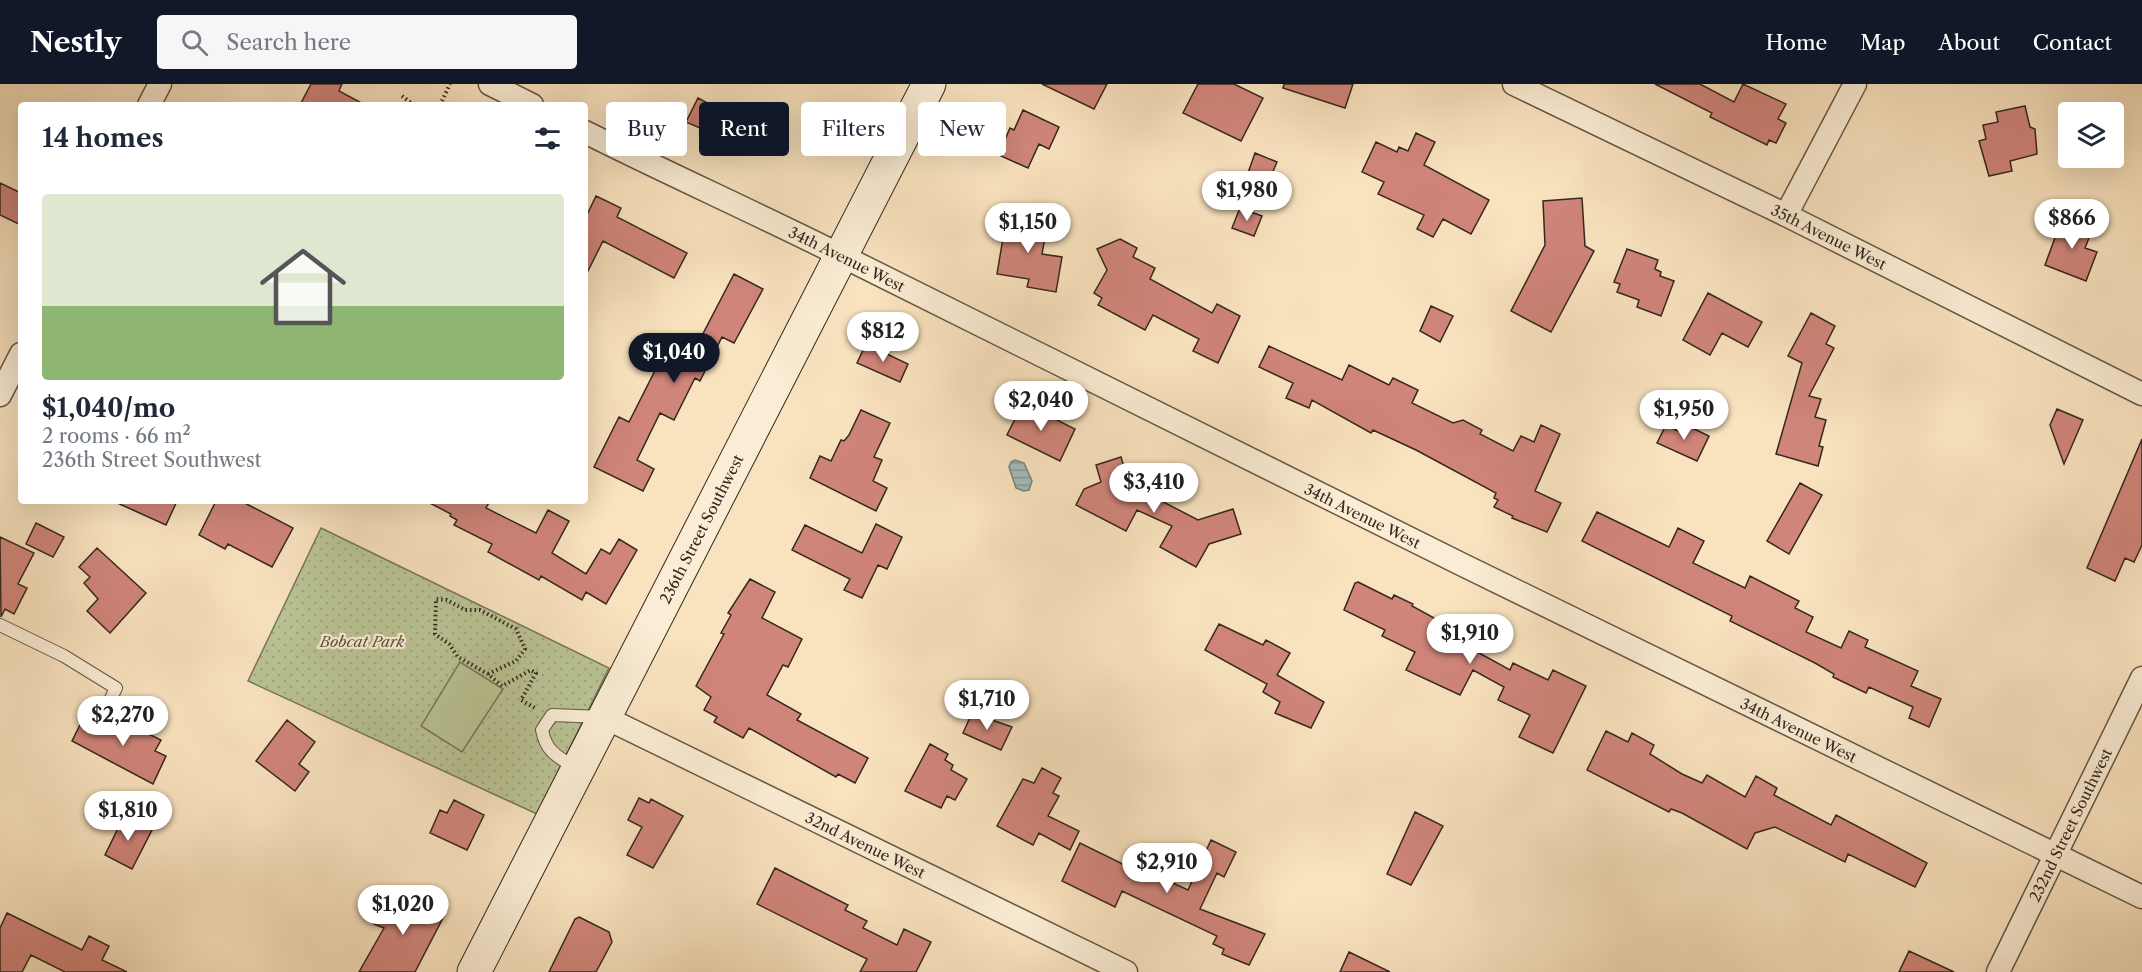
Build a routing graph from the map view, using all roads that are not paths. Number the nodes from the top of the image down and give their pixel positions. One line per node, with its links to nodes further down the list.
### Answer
1 (160, 84): 6 (street)
2 (490, 84): 7 (street)
3 (929, 84): 10 (street, 236th Street Southwest)
4 (1514, 84): 9 (street, 35th Avenue West)
5 (1855, 84): 9 (street)
6 (151, 102)
7 (526, 102)
8 (588, 134): 10 (street, 34th Avenue West)
9 (1786, 215): 12 (street, 35th Avenue West)
10 (841, 256): 16 (street, 236th Street Southwest); 19 (street, 34th Avenue West)
11 (18, 360): 13 (street)
12 (2142, 394)
13 (0, 395)
14 (0, 625): 17 (lane)
15 (2142, 678): 19 (street, 232nd Street Southwest)
16 (604, 717): 18 (street, 236th Street Southwest); 18 (lane); 22 (street, 32nd Avenue West)
17 (101, 718)
18 (578, 769): 21 (street, 236th Street Southwest)
19 (2055, 855): 20 (street, 34th Avenue West); 23 (street, 232nd Street Southwest)
20 (2142, 897)
21 (474, 972)
22 (1126, 972)
23 (1998, 972)

